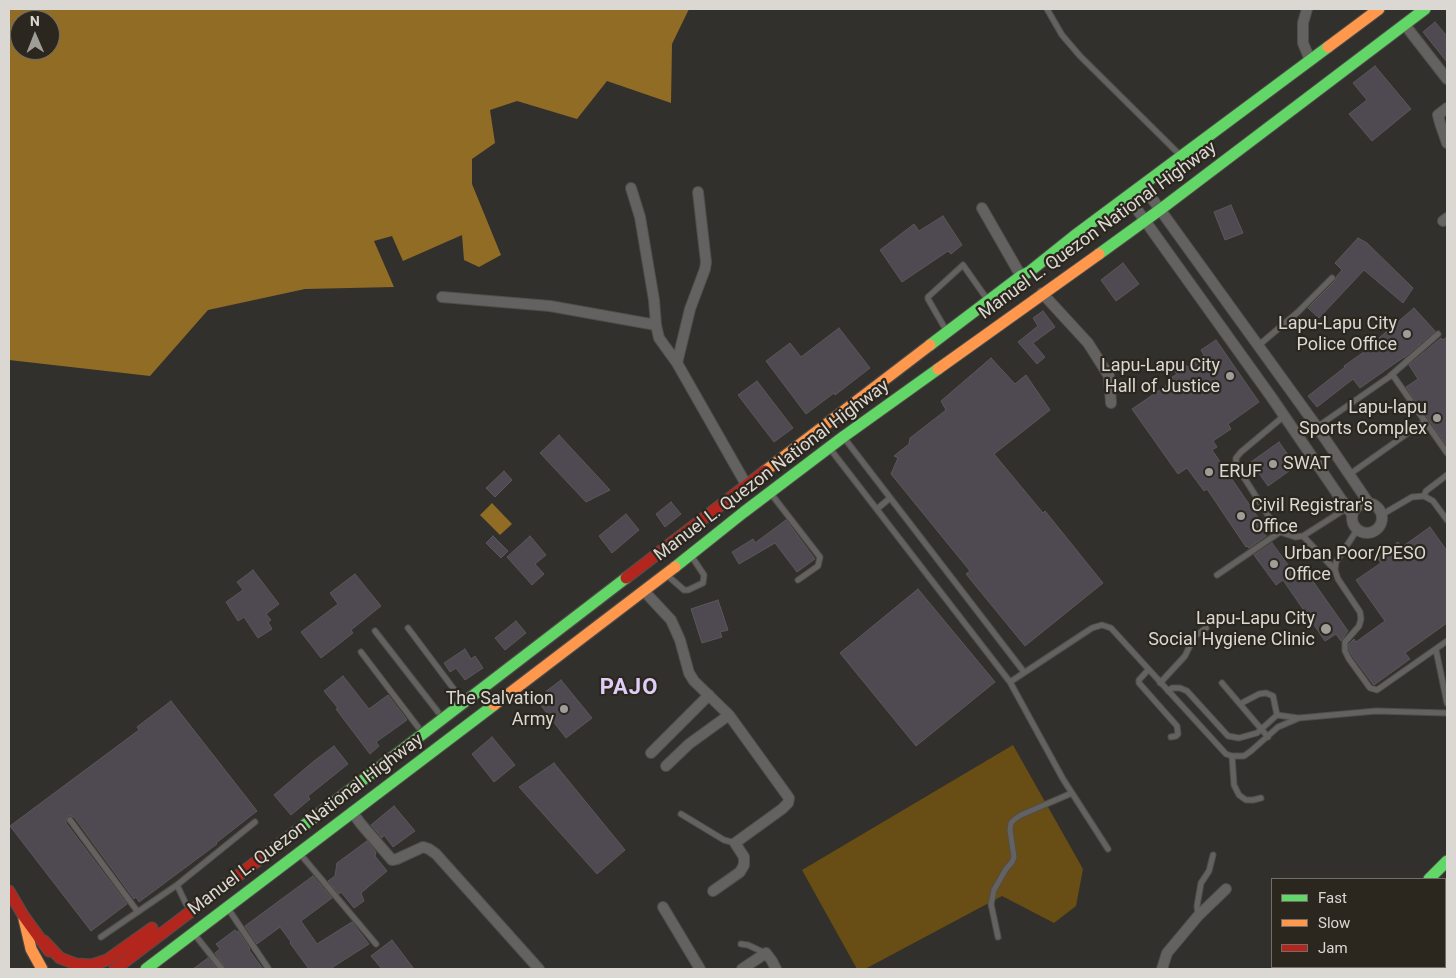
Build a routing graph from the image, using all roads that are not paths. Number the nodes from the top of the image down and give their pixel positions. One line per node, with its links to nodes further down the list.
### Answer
1 (1048, 9): 10 (lane)
2 (1307, 9): 6 (street)
3 (1378, 9): 6 (main road, Manuel L. Quezon National Highway)
4 (1425, 9): 5 (main road, Manuel L. Quezon National Highway)
5 (1405, 25): 7 (street); 16 (main road, Manuel L. Quezon National Highway)
6 (1310, 60): 10 (main road, Manuel L. Quezon National Highway)
7 (1447, 79)
8 (1447, 108): 9 (street)
9 (1447, 143)
10 (1182, 156): 11 (main road, Manuel L. Quezon National Highway)
11 (1143, 186): 14 (main road, Manuel L. Quezon National Highway); 16 (street)
12 (631, 188): 23 (street)
13 (698, 192): 27 (street)
14 (1128, 197): 17 (street); 18 (main road, Manuel L. Quezon National Highway)
15 (982, 208): 18 (street)
16 (1161, 209): 17 (main road, Manuel L. Quezon National Highway); 26 (street)
17 (1146, 220): 20 (main road, Manuel L. Quezon National Highway); 30 (street)
18 (1021, 276): 22 (main road, Manuel L. Quezon National Highway)
19 (1332, 278): 26 (lane)
20 (1042, 294): 31 (street); 35 (main road, Manuel L. Quezon National Highway)
21 (442, 297): 23 (street)
22 (988, 302): 24 (main road, Manuel L. Quezon National Highway); 24 (lane)
23 (656, 325): 27 (street)
24 (948, 333): 40 (main road, Manuel L. Quezon National Highway)
25 (1438, 334): 28 (lane)
26 (1259, 345): 29 (street)
27 (677, 363): 40 (street)
28 (1392, 374): 33 (lane); 34 (lane)
29 (1286, 385): 30 (street); 34 (street)
30 (1272, 398): 32 (street)
31 (1111, 403)
32 (1284, 416): 46 (street); 50 (lane)
33 (1425, 422): 37 (lane); 38 (lane)
34 (1317, 427): 38 (street)
35 (843, 437): 36 (main road, Manuel L. Quezon National Highway); 43 (lane)
36 (829, 448): 41 (main road, Manuel L. Quezon National Highway); 45 (lane)
37 (1447, 453)
38 (1350, 474): 44 (street)
39 (1447, 476): 42 (lane)
40 (746, 486): 53 (main road, Manuel L. Quezon National Highway)
41 (770, 492): 52 (main road, Manuel L. Quezon National Highway); 57 (lane)
42 (1424, 496): 47 (lane); 48 (lane)
43 (890, 498): 45 (lane); 66 (lane)
44 (1368, 502): 46 (street); 47 (street)
45 (877, 509): 67 (lane)
46 (1350, 511): 49 (street); 51 (lane)
47 (1383, 514): 49 (street)
48 (1447, 520)
49 (1358, 530): 54 (lane)
50 (1280, 532): 51 (lane); 56 (lane)
51 (1303, 536): 54 (lane)
52 (691, 554): 55 (main road, Manuel L. Quezon National Highway); 55 (lane)
53 (650, 559): 55 (main road); 68 (main road, Manuel L. Quezon National Highway)
54 (1335, 570): 63 (lane)
55 (665, 574): 58 (main road, Manuel L. Quezon National Highway)
56 (1217, 574)
57 (798, 580)
58 (644, 591): 72 (street); 90 (main road, Manuel L. Quezon National Highway)
59 (408, 628): 73 (lane)
60 (1206, 628): 69 (lane)
61 (375, 632): 76 (lane)
62 (1447, 641): 63 (lane)
63 (1436, 650): 74 (lane)
64 (361, 652): 81 (lane)
65 (1148, 670): 66 (lane); 69 (lane); 84 (lane)
66 (1024, 672): 67 (lane)
67 (1010, 682): 88 (lane)
68 (490, 683): 73 (main road); 123 (main road, Manuel L. Quezon National Highway)
69 (1160, 683): 71 (lane)
70 (1222, 683): 75 (lane)
71 (1168, 691): 82 (lane); 86 (lane)
72 (709, 695): 78 (street); 85 (street)
73 (459, 696): 76 (main road)
74 (1447, 703)
75 (1240, 704): 79 (lane); 82 (lane)
76 (438, 712): 81 (main road)
77 (1447, 713): 80 (lane)
78 (729, 715): 87 (street); 94 (street)
79 (1277, 715): 80 (lane); 82 (lane)
80 (1299, 718): 83 (lane)
81 (418, 727): 104 (main road)
82 (1262, 729): 83 (lane)
83 (1268, 736): 86 (lane)
84 (1171, 737)
85 (651, 753)
86 (1232, 756): 89 (lane)
87 (666, 766)
88 (1072, 793): 95 (lane); 112 (lane)
89 (1261, 798)
90 (352, 812): 96 (main road, Manuel L. Quezon National Highway); 125 (street)
91 (681, 814): 94 (lane)
92 (70, 820): 107 (lane)
93 (255, 822): 100 (lane)
94 (735, 843): 103 (street)
95 (1108, 849)
96 (299, 852): 105 (main road, Manuel L. Quezon National Highway); 114 (lane)
97 (1214, 855): 109 (lane)
98 (1447, 861): 99 (main road)
99 (1430, 878)
100 (176, 885): 104 (lane); 107 (lane)
101 (1226, 889): 109 (street)
102 (9, 891): 108 (main road)
103 (713, 891)
104 (186, 904): 113 (main road)
105 (227, 907): 110 (main road, Manuel L. Quezon National Highway); 119 (lane)
106 (663, 907): 126 (street)
107 (138, 912): 111 (lane)
108 (23, 915): 113 (main road); 116 (main road)
109 (1198, 916): 129 (street)
110 (193, 933): 118 (main road, Manuel L. Quezon National Highway); 124 (lane)
111 (101, 937)
112 (998, 937)
113 (44, 941): 122 (main road)
114 (376, 944)
115 (741, 944): 117 (lane)
116 (31, 949): 120 (main road); 121 (main road)
117 (766, 953): 127 (street); 128 (street)
118 (148, 968)
119 (268, 968)
120 (33, 969)
121 (42, 969)
122 (61, 969)
123 (115, 969)
124 (222, 969)
125 (539, 969)
126 (700, 969)
127 (742, 969)
128 (776, 969)
129 (1162, 969)

